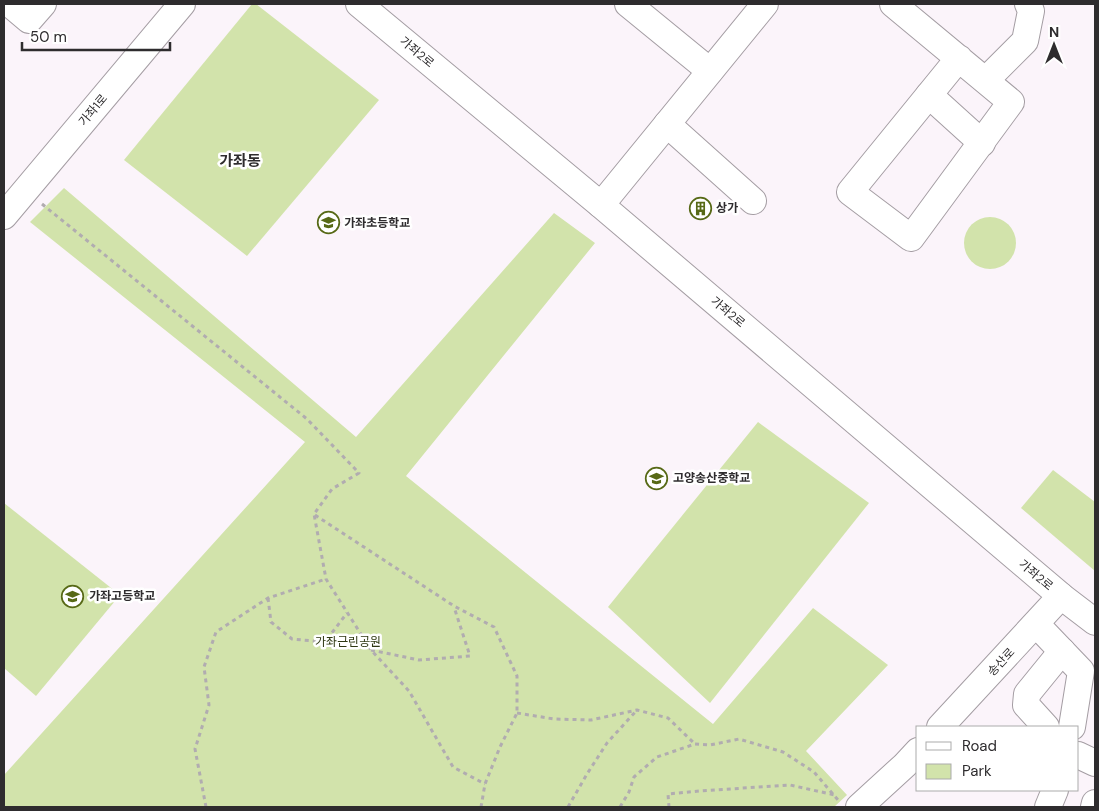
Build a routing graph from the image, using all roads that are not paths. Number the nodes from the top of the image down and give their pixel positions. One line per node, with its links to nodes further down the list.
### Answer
1 (10, 4): 2 (street)
2 (43, 4)
3 (182, 4): 17 (street, 가좌1로)
4 (359, 4): 16 (street, 가좌2로)
5 (628, 4): 10 (street)
6 (765, 4): 10 (street)
7 (893, 4): 9 (street)
8 (1028, 4): 11 (street)
9 (959, 58): 11 (street); 12 (street)
10 (710, 71): 13 (street)
11 (986, 80): 14 (street)
12 (929, 95): 14 (street); 14 (street)
13 (667, 124): 15 (street); 16 (street)
14 (982, 143)
15 (753, 201)
16 (601, 205): 18 (street, 가좌2로)
17 (4, 216)
18 (1062, 596): 19 (street, 가좌2로); 20 (street, 송산로)
19 (1095, 622)
20 (1036, 624): 21 (street); 22 (street, 송산로)
21 (1062, 651): 23 (street); 24 (street)
22 (941, 726)
23 (1045, 726)
24 (1072, 726)
25 (916, 753): 30 (street)
26 (1079, 756): 27 (street)
27 (1095, 764)
28 (1054, 791): 31 (street)
29 (1095, 803): 32 (street)
30 (849, 804)
31 (1048, 807)
32 (1094, 807)

